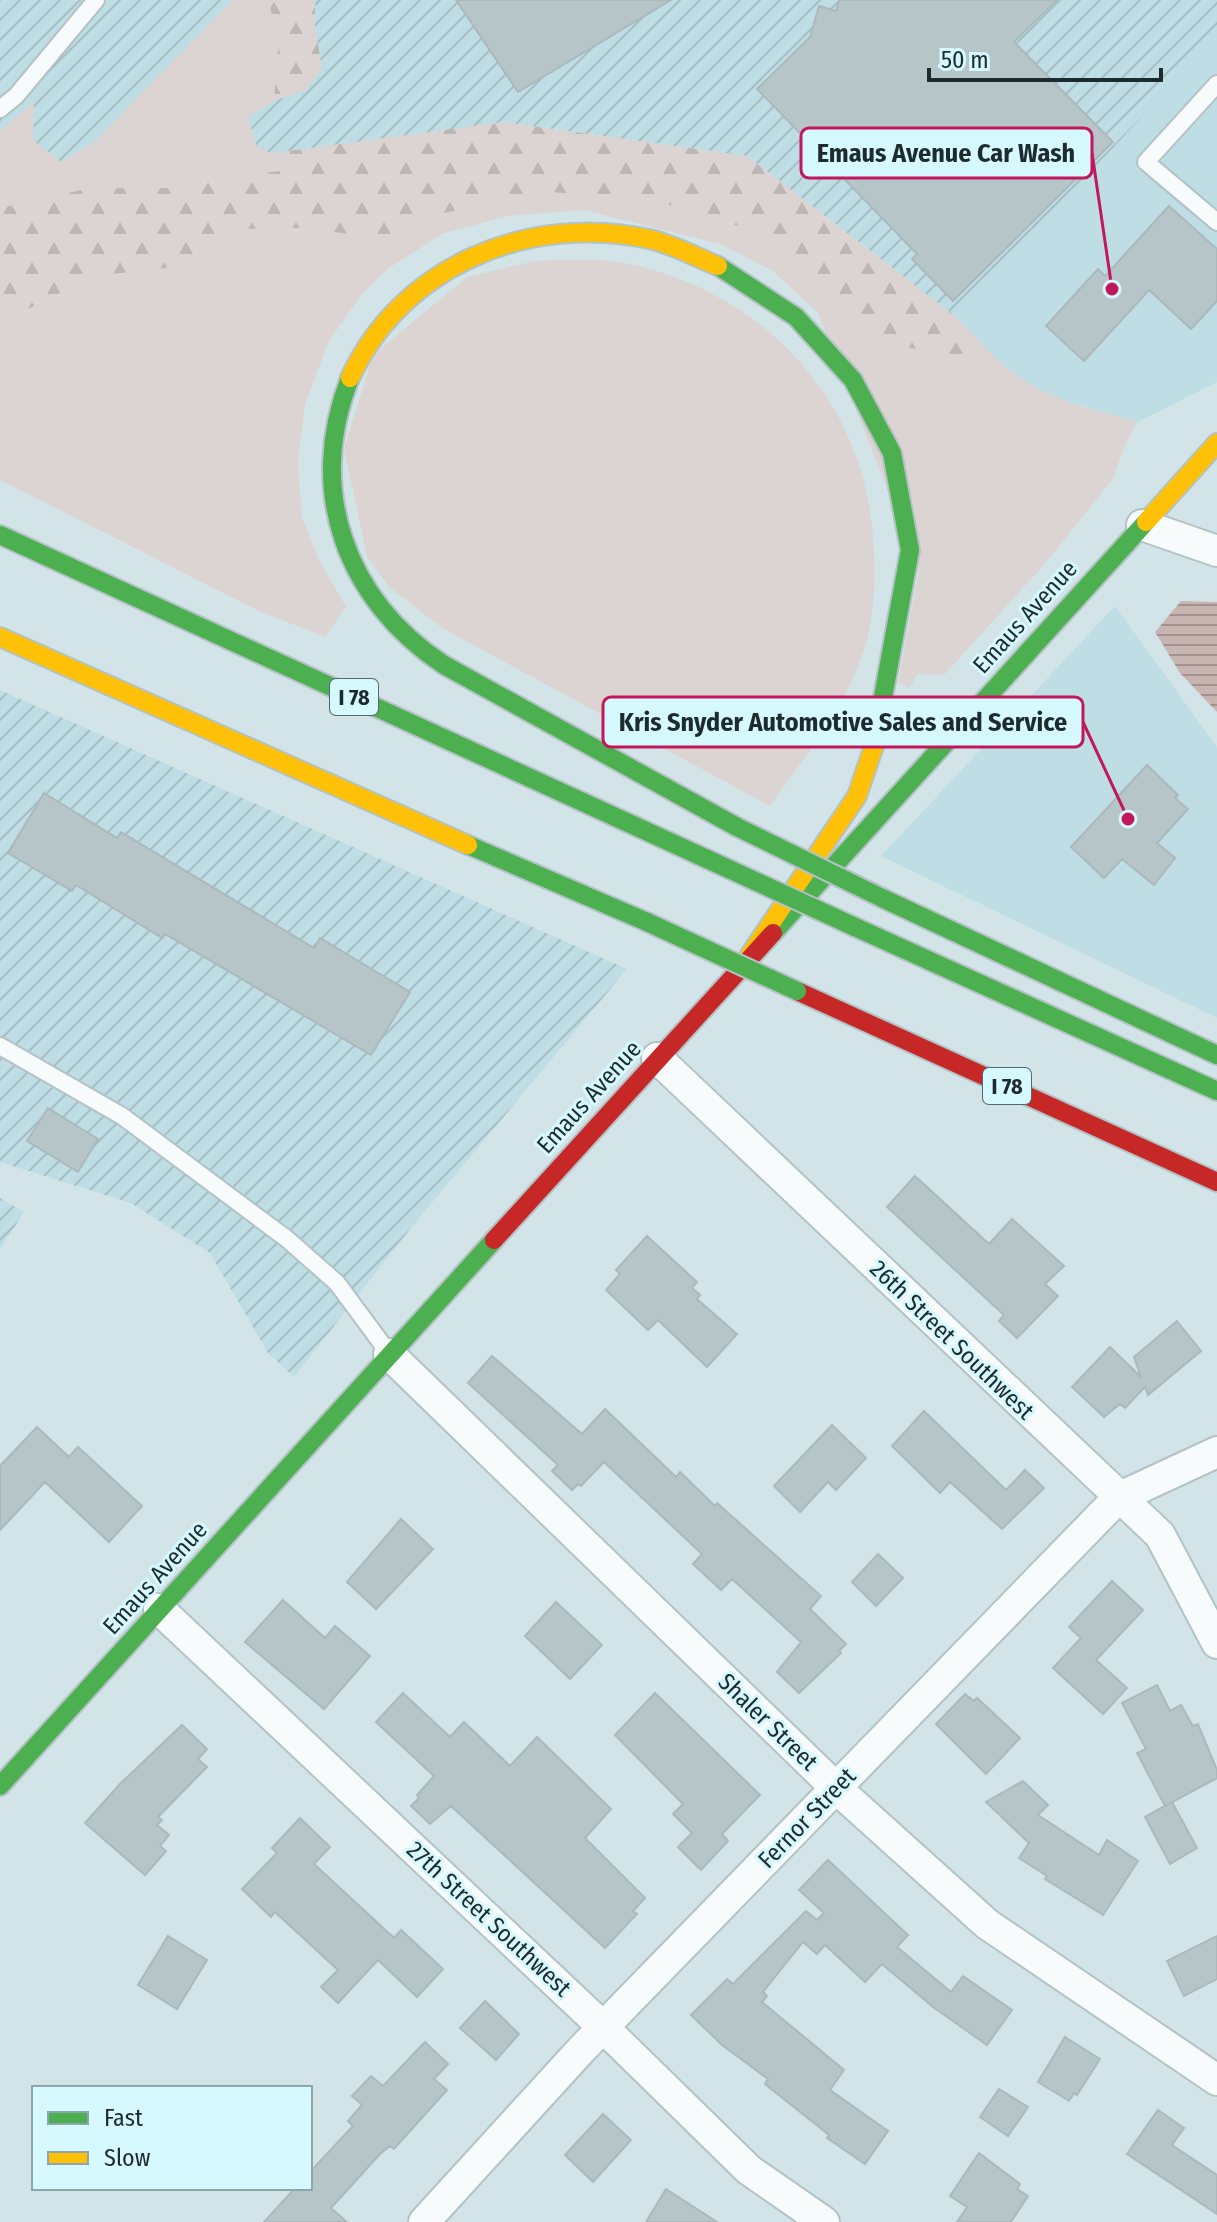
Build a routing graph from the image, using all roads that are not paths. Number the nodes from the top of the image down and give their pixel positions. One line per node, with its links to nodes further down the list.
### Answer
1 (96, 0): 3 (lane)
2 (1217, 84): 4 (lane)
3 (0, 109)
4 (1217, 222)
5 (1217, 443): 6 (main road, Emaus Avenue)
6 (1142, 525): 8 (street); 10 (main road, Emaus Avenue)
7 (0, 535): 14 (main road, I 78, bridge)
8 (1217, 551)
9 (0, 637): 15 (main road, I 78, bridge)
10 (749, 956): 12 (main road, bridge); 13 (main road, Emaus Avenue)
11 (0, 1046): 16 (lane)
12 (1217, 1055)
13 (657, 1058): 16 (main road, Emaus Avenue); 18 (street, 26th Street Southwest)
14 (1217, 1091)
15 (1217, 1182)
16 (389, 1354): 19 (main road, Emaus Avenue); 22 (street, Shaler Street)
17 (1217, 1452): 18 (street, Fernor Street)
18 (1118, 1498): 20 (street, 26th Street Southwest); 22 (street, Fernor Street)
19 (159, 1609): 21 (main road, Emaus Avenue); 23 (street, 27th Street Southwest)
20 (1217, 1643)
21 (0, 1786)
22 (836, 1788): 23 (street, Fernor Street); 24 (street, Shaler Street)
23 (604, 2028): 25 (street, Fernor Street); 26 (street, 27th Street Southwest)
24 (1217, 2080)
25 (424, 2222)
26 (824, 2222)

